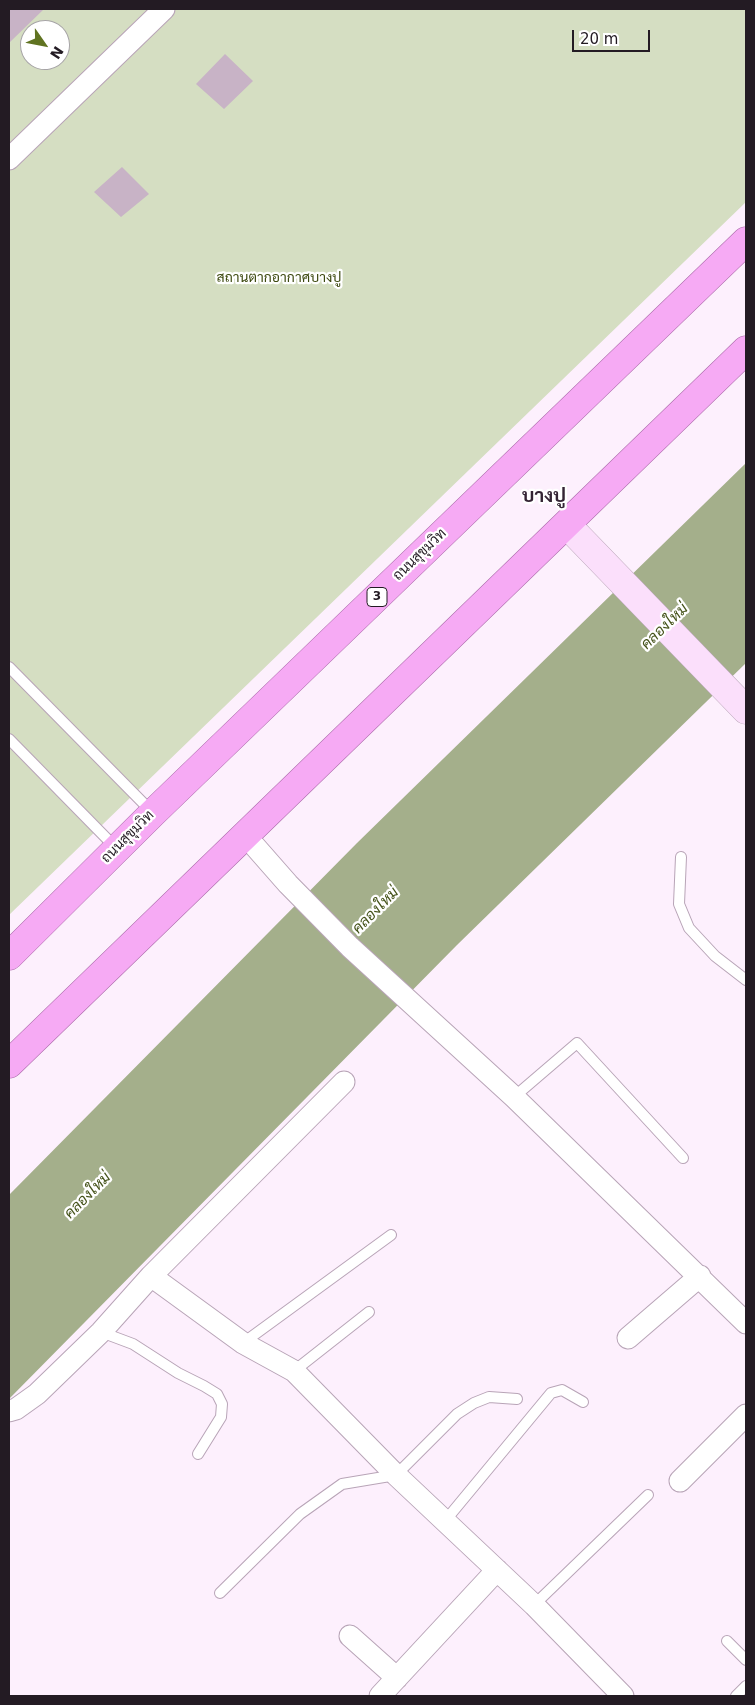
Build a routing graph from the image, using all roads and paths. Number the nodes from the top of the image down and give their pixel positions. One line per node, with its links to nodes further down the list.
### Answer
1 (164, 9): 2 (street)
2 (9, 159)
3 (746, 241): 9 (highway, ถนนสุขุมวิท / 3)
4 (746, 350): 5 (highway)
5 (567, 525): 7 (main road); 10 (highway)
6 (9, 667): 9 (lane)
7 (738, 702)
8 (9, 739): 11 (lane)
9 (153, 812): 11 (highway, ถนนสุขุมวิท / 3)
10 (245, 835): 15 (highway); 17 (street)
11 (116, 849): 13 (highway, ถนนสุขุมวิท / 3)
12 (681, 856): 14 (lane)
13 (9, 956)
14 (746, 980)
15 (9, 1064)
16 (344, 1082): 20 (street)
17 (514, 1098): 18 (lane); 21 (street)
18 (683, 1158)
19 (391, 1235): 26 (lane)
20 (151, 1276): 24 (street); 26 (street)
21 (700, 1276): 23 (street); 25 (street)
22 (369, 1312): 27 (lane)
23 (746, 1323)
24 (100, 1332): 30 (street); 32 (lane)
25 (628, 1338)
26 (243, 1343): 27 (street)
27 (294, 1370): 33 (street)
28 (517, 1399): 33 (lane)
29 (583, 1402): 36 (lane)
30 (9, 1412)
31 (746, 1415): 34 (street)
32 (198, 1454)
33 (396, 1475): 36 (street); 38 (lane)
34 (680, 1481)
35 (648, 1495): 39 (lane)
36 (444, 1521): 37 (street)
37 (497, 1570): 39 (street); 43 (street)
38 (220, 1593)
39 (534, 1605): 46 (street)
40 (350, 1636): 43 (street)
41 (727, 1641): 42 (lane)
42 (746, 1660)
43 (397, 1678): 45 (street)
44 (746, 1686): 47 (lane)
45 (380, 1696)
46 (623, 1696)
47 (736, 1696)

